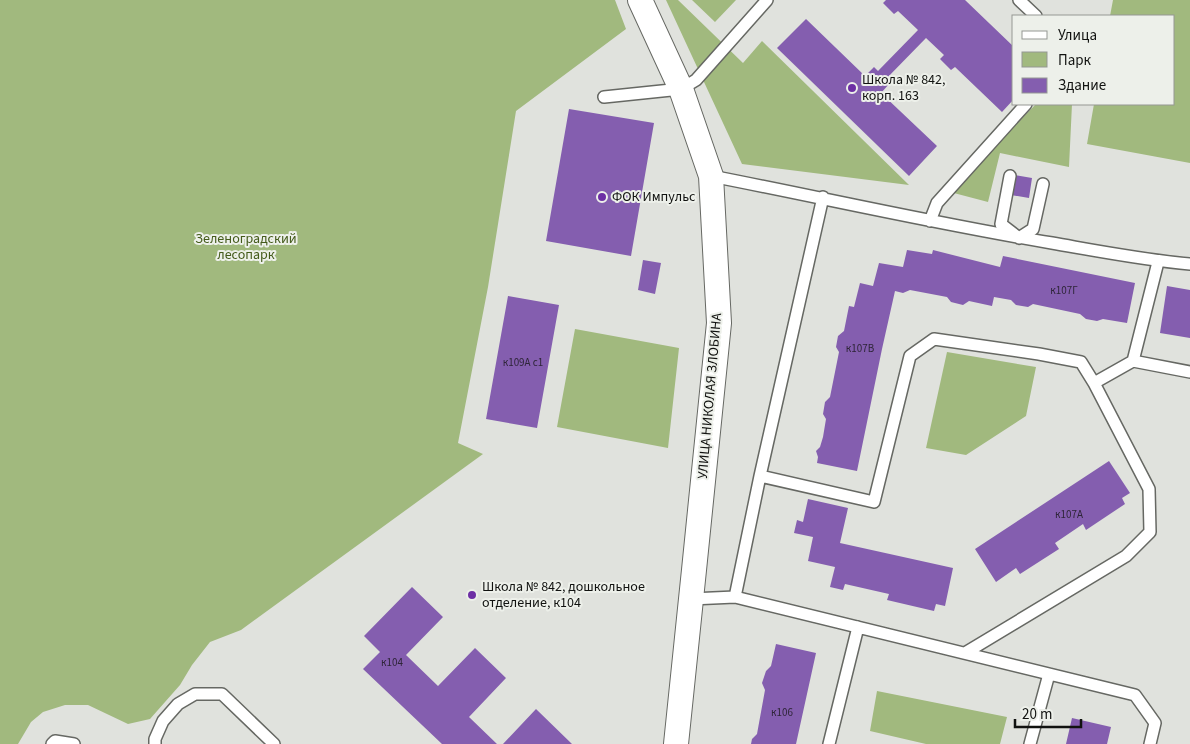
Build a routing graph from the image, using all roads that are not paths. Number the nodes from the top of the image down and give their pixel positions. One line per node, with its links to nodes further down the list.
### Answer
1 (640, 0): 5 (street, УЛИЦА НИКОЛАЯ ЗЛОБИНА)
2 (767, 0): 5 (lane)
3 (1018, 0): 4 (lane)
4 (1035, 15)
5 (681, 89): 6 (lane); 8 (street, УЛИЦА НИКОЛАЯ ЗЛОБИНА)
6 (604, 97)
7 (1025, 105): 12 (lane)
8 (711, 176): 11 (lane); 21 (street, УЛИЦА НИКОЛАЯ ЗЛОБИНА)
9 (1010, 176): 13 (lane)
10 (1042, 184): 13 (lane)
11 (823, 197): 12 (lane); 19 (lane)
12 (930, 221): 13 (lane)
13 (1019, 238): 14 (lane)
14 (1158, 262): 15 (lane); 16 (lane)
15 (1190, 264)
16 (1133, 361): 17 (lane); 18 (lane)
17 (1190, 372)
18 (1094, 383): 19 (lane); 23 (lane)
19 (760, 476): 20 (lane)
20 (735, 597): 21 (lane); 22 (lane)
21 (692, 599): 29 (street, УЛИЦА НИКОЛАЯ ЗЛОБИНА)
22 (858, 627): 23 (lane); 30 (lane)
23 (965, 653): 24 (lane)
24 (1049, 674): 31 (lane); 32 (lane)
25 (52, 744): 26 (lane)
26 (74, 744)
27 (155, 744): 28 (lane)
28 (274, 744)
29 (676, 744)
30 (829, 744)
31 (1030, 744)
32 (1150, 744)

